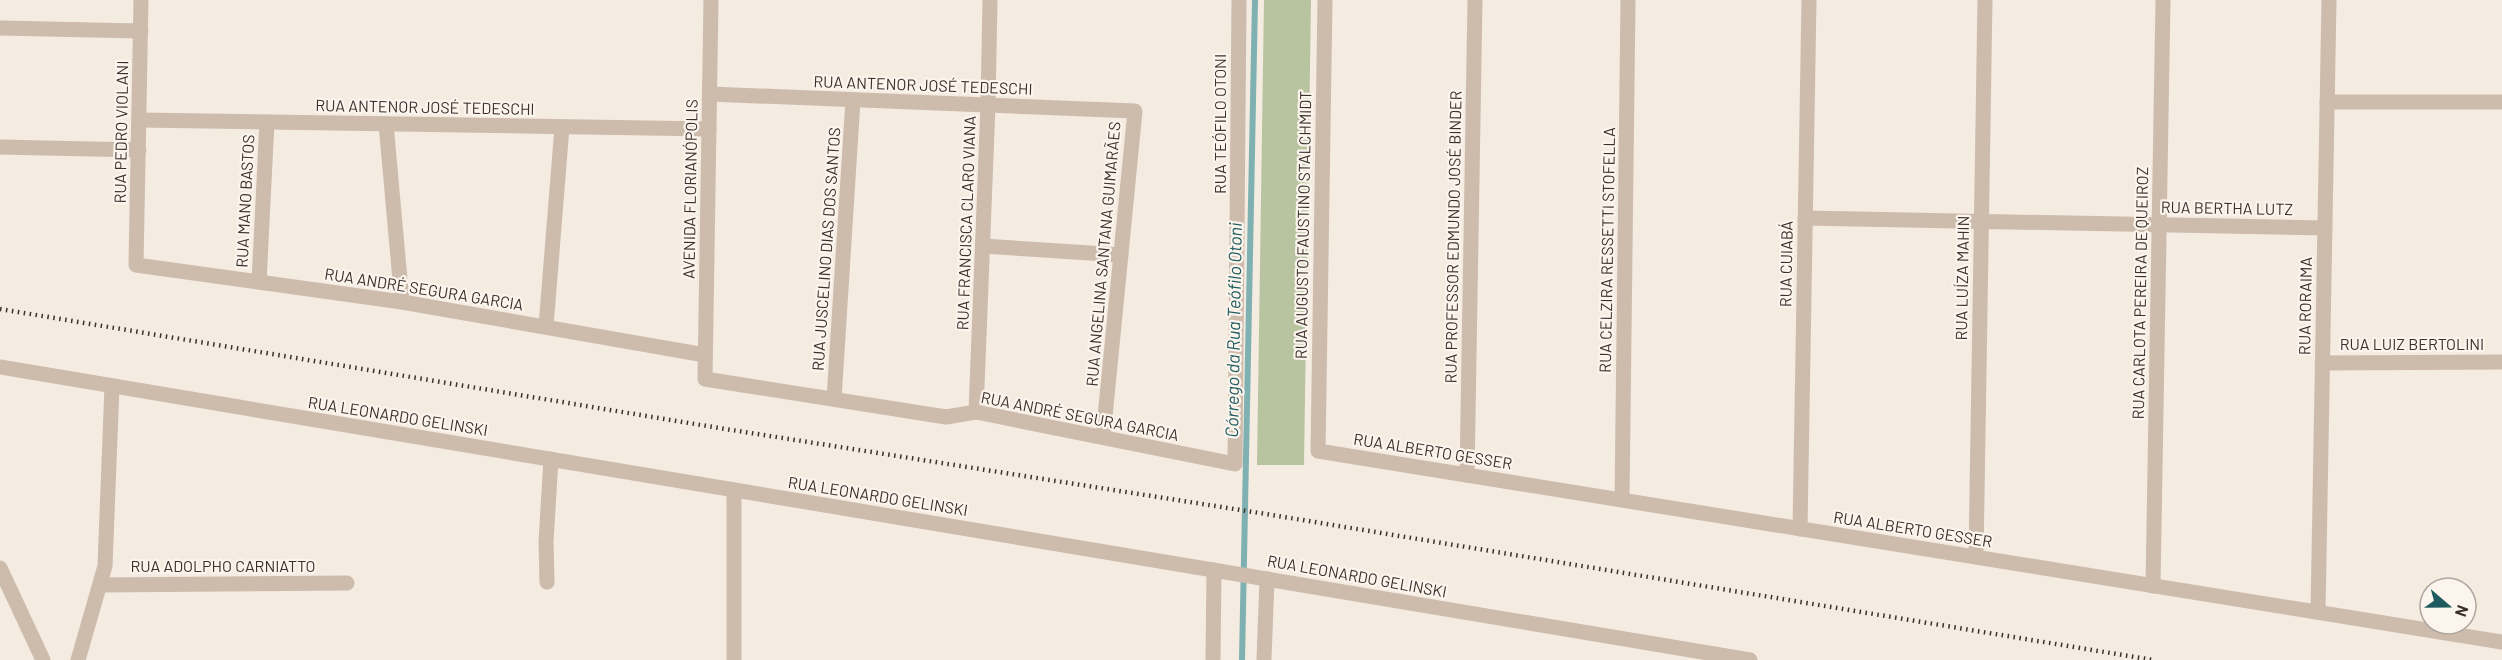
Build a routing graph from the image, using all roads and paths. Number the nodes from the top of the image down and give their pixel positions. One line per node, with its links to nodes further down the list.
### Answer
1 (141, 0): 13 (street, RUA PEDRO VIOLANI)
2 (711, 0): 14 (street, AVENIDA FLORIANÓPOLIS)
3 (990, 0): 18 (street, RUA FRANCISCA CLARO VIANA)
4 (1239, 0): 48 (street, RUA TEÓFILO OTONI)
5 (1325, 0): 46 (street, RUA AUGUSTO FAUSTINO STALCHMIDT)
6 (1475, 0): 49 (street, RUA PROFESSOR EDMUNDO JOSÉ BINDER)
7 (1628, 0): 51 (street, RUA CELZIRA RESSETTI STOFELLA)
8 (1809, 0): 27 (street, RUA CUIABÁ)
9 (1985, 0): 28 (street, RUA LUÍZA MAHIN)
10 (2163, 0): 29 (street, RUA CARLOTA PEREIRA DE QUEIROZ)
11 (2329, 0): 16 (street, RUA RORAIMA)
12 (0, 28): 13 (street)
13 (141, 31): 20 (street, RUA PEDRO VIOLANI)
14 (710, 94): 15 (street, RUA ANTENOR JOSÉ TEDESCHI); 24 (street, AVENIDA FLORIANÓPOLIS)
15 (853, 100): 18 (street, RUA ANTENOR JOSÉ TEDESCHI); 43 (street, RUA JUSCELINO DIAS DOS SANTOS)
16 (2327, 102): 17 (street); 30 (street, RUA RORAIMA)
17 (2502, 102)
18 (988, 105): 19 (street, RUA ANTENOR JOSÉ TEDESCHI); 31 (street, RUA FRANCISCA CLARO VIANA)
19 (1135, 111): 32 (street, RUA ANGELINA SANTANA GUIMARÃES)
20 (139, 120): 21 (street, RUA ANTENOR JOSÉ TEDESCHI); 26 (street, RUA PEDRO VIOLANI)
21 (267, 122): 22 (street, RUA ANTENOR JOSÉ TEDESCHI); 34 (street, RUA MANO BASTOS)
22 (386, 124): 23 (street, RUA ANTENOR JOSÉ TEDESCHI); 35 (street)
23 (562, 127): 24 (street, RUA ANTENOR JOSÉ TEDESCHI); 36 (street)
24 (709, 129): 37 (street, AVENIDA FLORIANÓPOLIS)
25 (0, 147): 26 (street)
26 (138, 150): 33 (street, RUA PEDRO VIOLANI)
27 (1805, 218): 28 (street, RUA BERTHA LUTZ); 52 (street, RUA CUIABÁ)
28 (1982, 222): 29 (street, RUA BERTHA LUTZ); 53 (street, RUA LUÍZA MAHIN)
29 (2159, 225): 30 (street, RUA BERTHA LUTZ); 60 (street, RUA CARLOTA PEREIRA DE QUEIROZ)
30 (2325, 228): 39 (street, RUA RORAIMA)
31 (983, 246): 32 (street); 44 (street, RUA FRANCISCA CLARO VIANA)
32 (1121, 255): 45 (street, RUA ANGELINA SANTANA GUIMARÃES)
33 (136, 266): 34 (street, RUA ANDRÉ SEGURA GARCIA)
34 (259, 282): 35 (street, RUA ANDRÉ SEGURA GARCIA)
35 (402, 302): 36 (street, RUA ANDRÉ SEGURA GARCIA)
36 (546, 326): 37 (street, RUA ANDRÉ SEGURA GARCIA)
37 (705, 355): 41 (street, AVENIDA FLORIANÓPOLIS)
38 (2502, 362): 39 (street, RUA LUIZ BERTOLINI)
39 (2322, 363): 61 (street, RUA RORAIMA)
40 (0, 367): 42 (street, RUA LEONARDO GELINSKI)
41 (705, 379): 43 (street, RUA ANDRÉ SEGURA GARCIA)
42 (112, 386): 47 (street, RUA LEONARDO GELINSKI); 59 (street)
43 (834, 399): 44 (street, RUA ANDRÉ SEGURA GARCIA)
44 (976, 412): 45 (street, RUA ANDRÉ SEGURA GARCIA)
45 (1103, 436): 48 (street, RUA ANDRÉ SEGURA GARCIA)
46 (1318, 451): 49 (street, RUA ALBERTO GESSER)
47 (551, 459): 50 (street, RUA LEONARDO GELINSKI); 57 (street)
48 (1235, 464)
49 (1467, 475): 51 (street, RUA ALBERTO GESSER)
50 (734, 490): 55 (street, RUA LEONARDO GELINSKI); 65 (street)
51 (1622, 500): 52 (street, RUA ALBERTO GESSER)
52 (1800, 529): 53 (street, RUA ALBERTO GESSER)
53 (1976, 557): 60 (street, RUA ALBERTO GESSER)
54 (0, 568): 63 (street)
55 (1219, 571): 56 (street, RUA LEONARDO GELINSKI); 66 (street)
56 (1261, 578): 67 (street); 68 (street, RUA LEONARDO GELINSKI)
57 (548, 582)
58 (347, 583): 59 (street, RUA ADOLPHO CARNIATTO)
59 (100, 585): 64 (street)
60 (2153, 586): 61 (street, RUA ALBERTO GESSER)
61 (2318, 612): 62 (street, RUA ALBERTO GESSER)
62 (2502, 642)
63 (43, 660)
64 (78, 660)
65 (734, 660)
66 (1213, 660)
67 (1264, 660)
68 (1750, 660)

